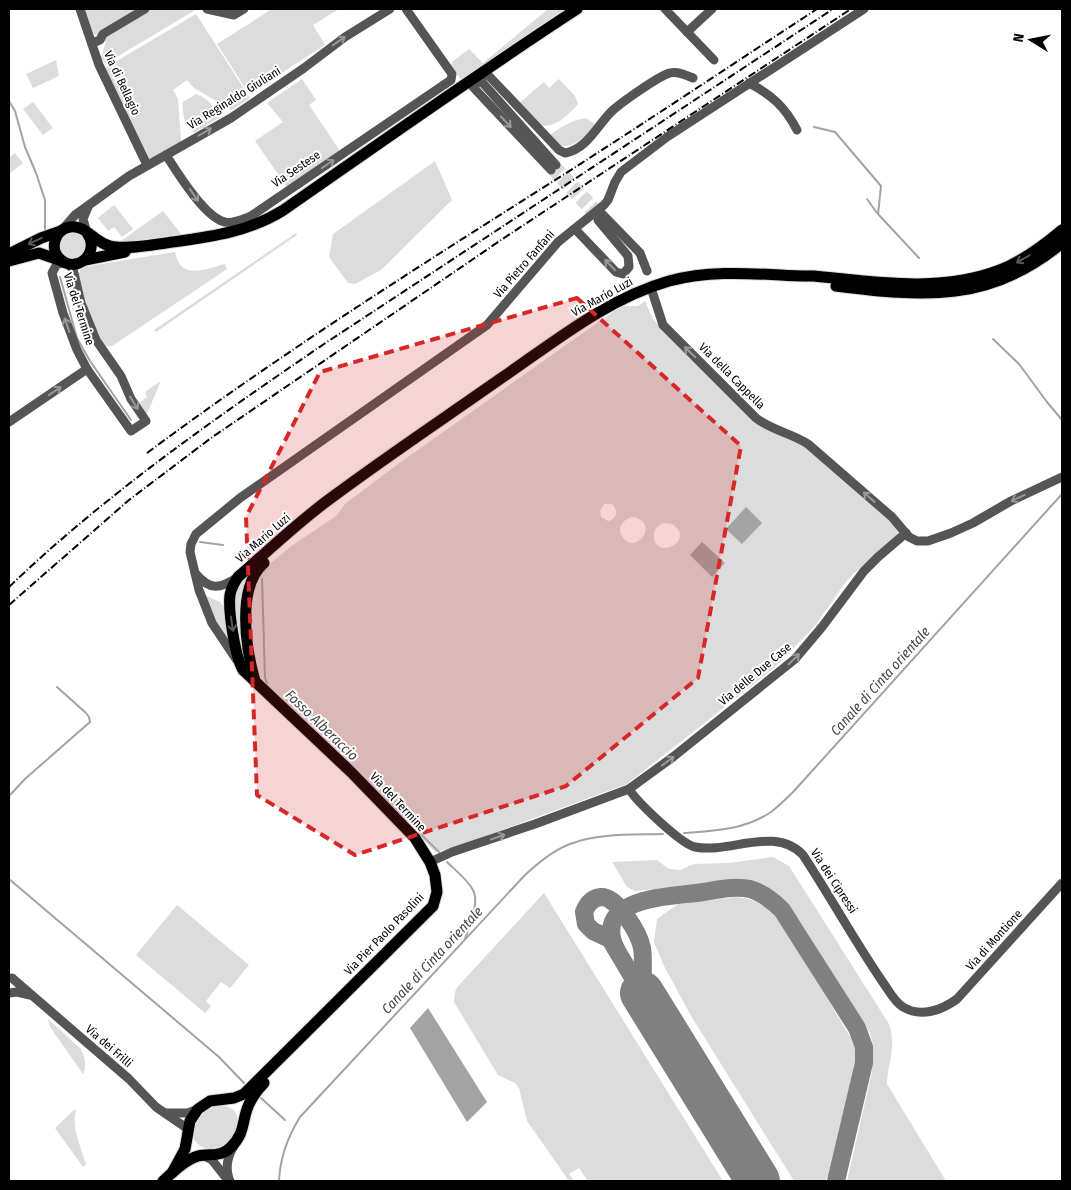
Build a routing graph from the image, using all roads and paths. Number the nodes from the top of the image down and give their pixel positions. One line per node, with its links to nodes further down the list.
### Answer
1 (80, 9): 13 (street, Via di Bellagio)
2 (145, 9): 13 (street)
3 (207, 9): 4 (street)
4 (244, 9)
5 (390, 9): 22 (street, Via Reginaldo Giuliani, one-way to 5)
6 (406, 9): 22 (street, Via Sestese, one-way to 6)
7 (577, 9): 11 (main road)
8 (665, 9): 12 (street)
9 (712, 9): 12 (street)
10 (864, 9): 18 (street, Via Pietro Fanfani)
11 (549, 27): 15 (main road); 17 (main road)
12 (687, 32): 14 (street)
13 (92, 43): 23 (street, Via di Bellagio)
14 (714, 60)
15 (498, 61): 17 (street); 19 (main road)
16 (693, 78): 17 (street)
17 (479, 82): 19 (street); 20 (main road); 24 (street)
18 (749, 83): 21 (street); 26 (street, Via Pietro Fanfani)
19 (448, 96): 20 (main road)
20 (416, 118): 31 (main road)
21 (797, 130)
22 (166, 155): 23 (street, Via Reginaldo Giuliani)
23 (147, 165): 25 (street, Via Reginaldo Giuliani)
24 (554, 168)
25 (90, 205): 27 (street, Via Reginaldo Giuliani); 29 (street)
26 (575, 229): 36 (street, one-way to 26); 44 (street, Via Pietro Fanfani)
27 (62, 230): 29 (main road); 32 (main road, one-way to 32); 35 (main road)
28 (1062, 230): 37 (main road, Via Mario Luzi, one-way to 37)
29 (87, 233): 31 (main road); 33 (main road)
30 (1062, 243): 37 (main road, Via Mario Luzi)
31 (146, 246): 33 (main road)
32 (9, 254)
33 (85, 260): 35 (main road)
34 (9, 261): 35 (main road)
35 (66, 263): 39 (street, Via del Termine, one-way to 35); 39 (street, Via del Termine, one-way to 39)
36 (646, 271)
37 (783, 275): 42 (main road, Via Mario Luzi)
38 (652, 294): 43 (street, Via della Cappella, one-way to 38)
39 (87, 369): 40 (street, one-way to 39)
40 (9, 422)
41 (1062, 477): 43 (street, one-way to 43)
42 (360, 478): 45 (main road, Via Mario Luzi); 46 (main road, Via Mario Luzi)
43 (906, 533): 49 (street, Via delle Due Case, one-way to 43)
44 (195, 573): 45 (street); 47 (street)
45 (238, 577): 47 (main road, Via Mario Luzi, one-way to 47)
46 (247, 639): 47 (street); 48 (main road, Via Mario Luzi)
47 (233, 650): 48 (main road, Via Mario Luzi)
48 (256, 682): 50 (main road, Via del Termine)
49 (629, 789): 50 (street, Via delle Due Case, one-way to 49); 55 (street, Via dei Cipressi)
50 (430, 862): 56 (main road, Via Pier Paolo Pasolini); 59 (main road, Via Pier Paolo Pasolini)
51 (1062, 883): 55 (street, Via di Montione)
52 (11, 975): 53 (street, Via dei Frilli); 54 (street, Via dei Frilli)
53 (9, 994): 54 (street, Via dei Frilli)
54 (37, 998): 58 (street, Via dei Frilli)
55 (940, 1009)
56 (225, 1100): 57 (main road, Via Pier Paolo Pasolini); 59 (main road)
57 (198, 1109): 58 (street); 60 (main road)
58 (163, 1112): 60 (street, Via dei Frilli)
59 (244, 1120): 61 (main road, Via Pier Paolo Pasolini)
60 (188, 1132): 62 (main road); 63 (main road)
61 (236, 1142): 62 (main road); 64 (street)
62 (205, 1156): 63 (main road); 64 (street)
63 (168, 1177)
64 (229, 1181)

